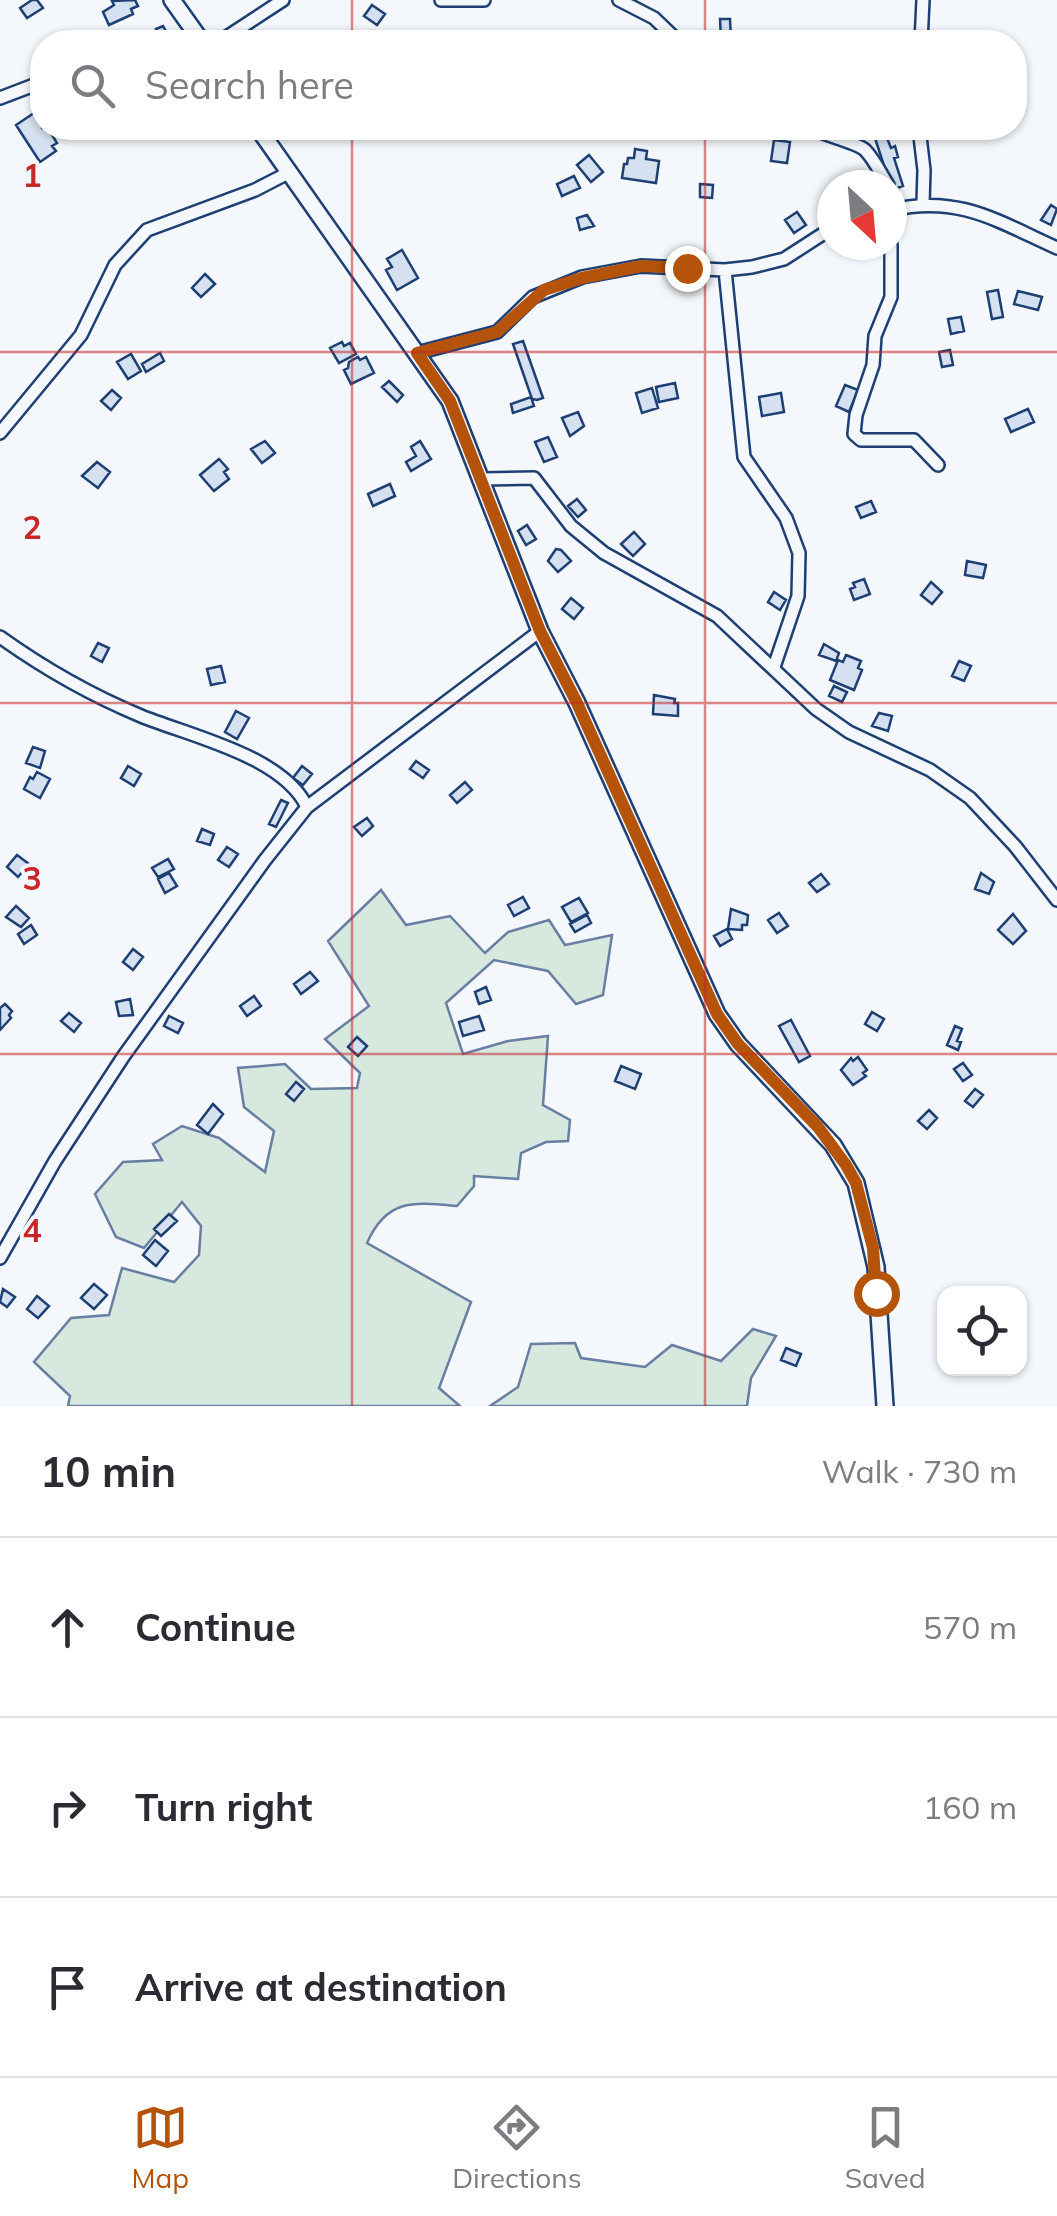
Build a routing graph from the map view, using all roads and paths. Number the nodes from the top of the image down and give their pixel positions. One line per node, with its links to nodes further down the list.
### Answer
1 (172, 0): 7 (street)
2 (283, 0): 8 (street)
3 (441, 0): 4 (street)
4 (484, 0)
5 (620, 0): 9 (street)
6 (923, 0): 10 (street)
7 (189, 30)
8 (237, 30)
9 (666, 30)
10 (922, 30)
11 (30, 87): 12 (street)
12 (0, 98)
13 (266, 140): 17 (street)
14 (837, 140): 16 (street)
15 (920, 140): 18 (street)
16 (878, 170)
17 (288, 173): 24 (street); 25 (street)
18 (924, 204): 19 (street); 21 (street)
19 (907, 207)
20 (817, 237): 23 (street)
21 (1057, 248)
22 (891, 260): 26 (street)
23 (724, 270): 24 (street); 30 (street)
24 (417, 353): 27 (street)
25 (0, 433)
26 (938, 465)
27 (482, 479): 28 (street); 30 (street)
28 (540, 631): 31 (street); 34 (street)
29 (0, 636): 31 (street)
30 (774, 668): 32 (street)
31 (308, 807): 33 (street)
32 (1057, 900)
33 (0, 1258)
34 (885, 1406)

